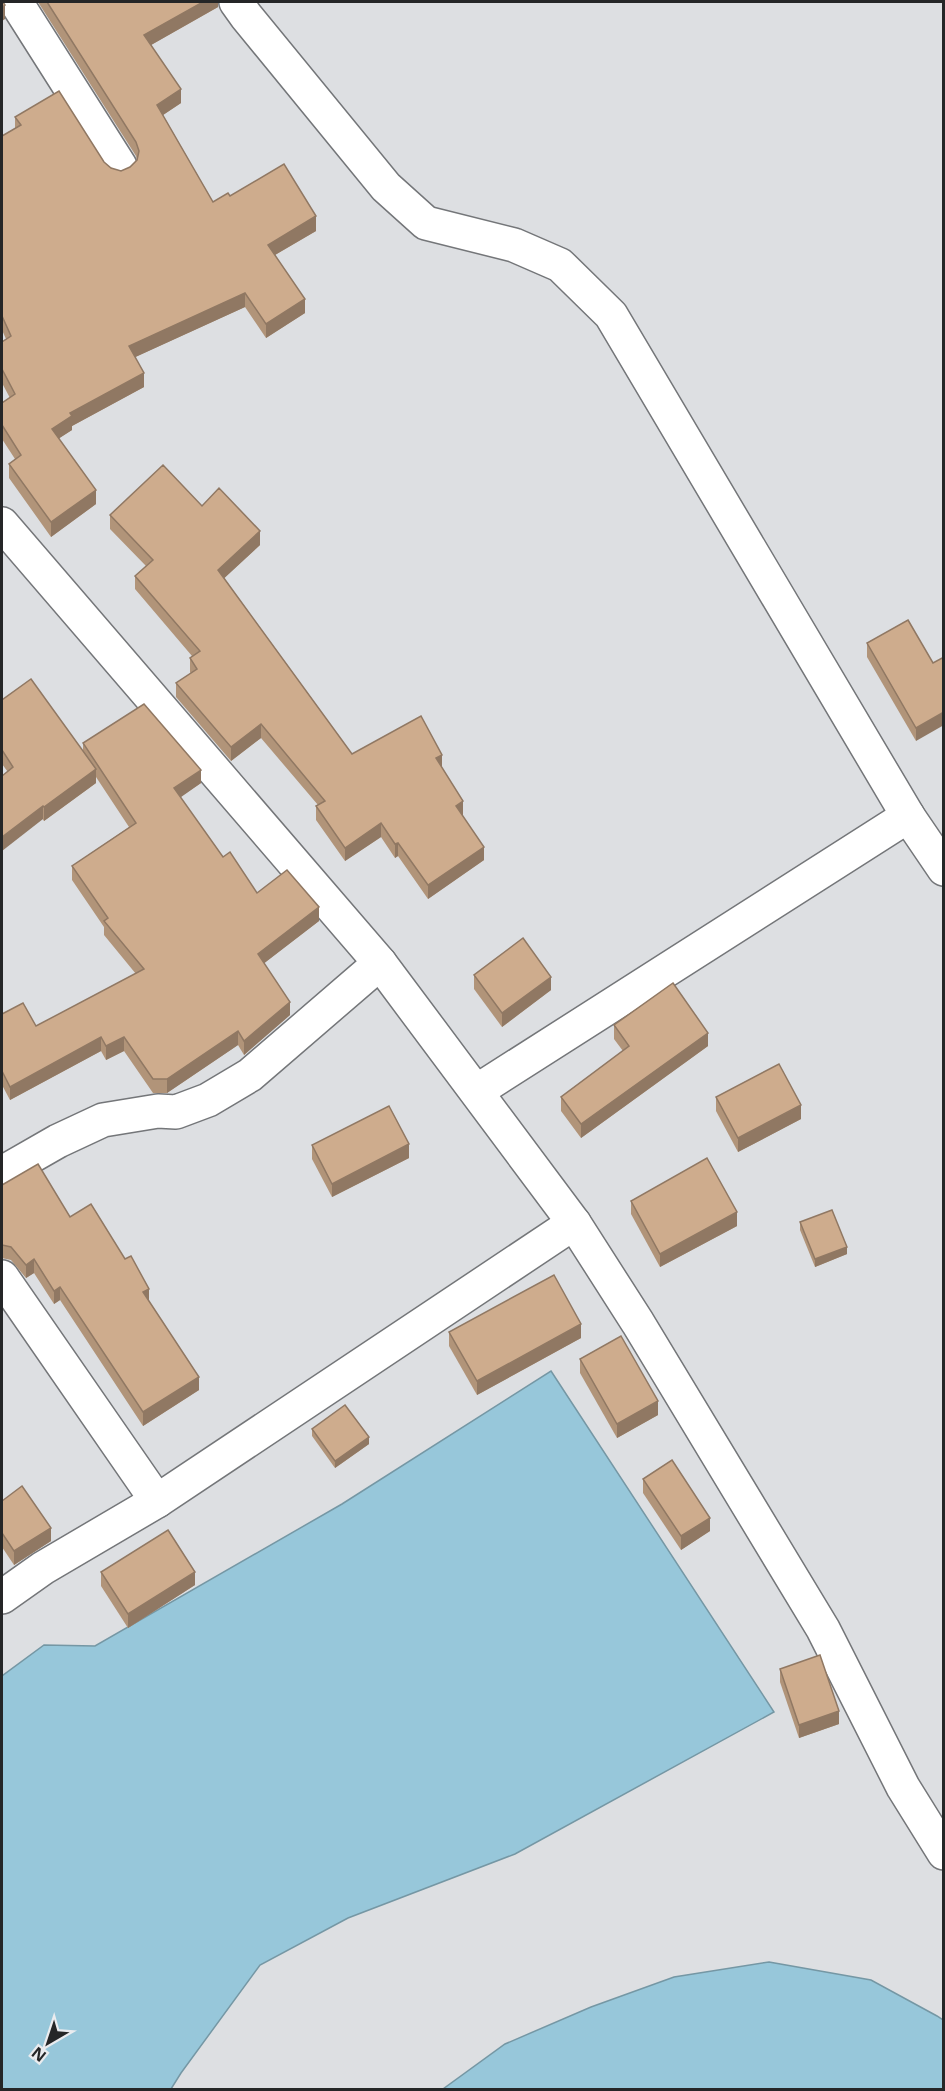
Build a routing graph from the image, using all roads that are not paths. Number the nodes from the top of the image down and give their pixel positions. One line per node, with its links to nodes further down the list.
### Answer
1 (16, 2): 3 (street)
2 (236, 2): 5 (street)
3 (120, 166)
4 (2, 524): 7 (street)
5 (908, 816): 6 (street); 8 (street)
6 (944, 869)
7 (380, 963): 8 (street); 9 (street)
8 (477, 1091): 10 (street)
9 (2, 1173)
10 (574, 1223): 12 (street); 14 (street)
11 (2, 1277): 12 (street)
12 (157, 1501): 13 (street)
13 (2, 1597)
14 (944, 1853)

